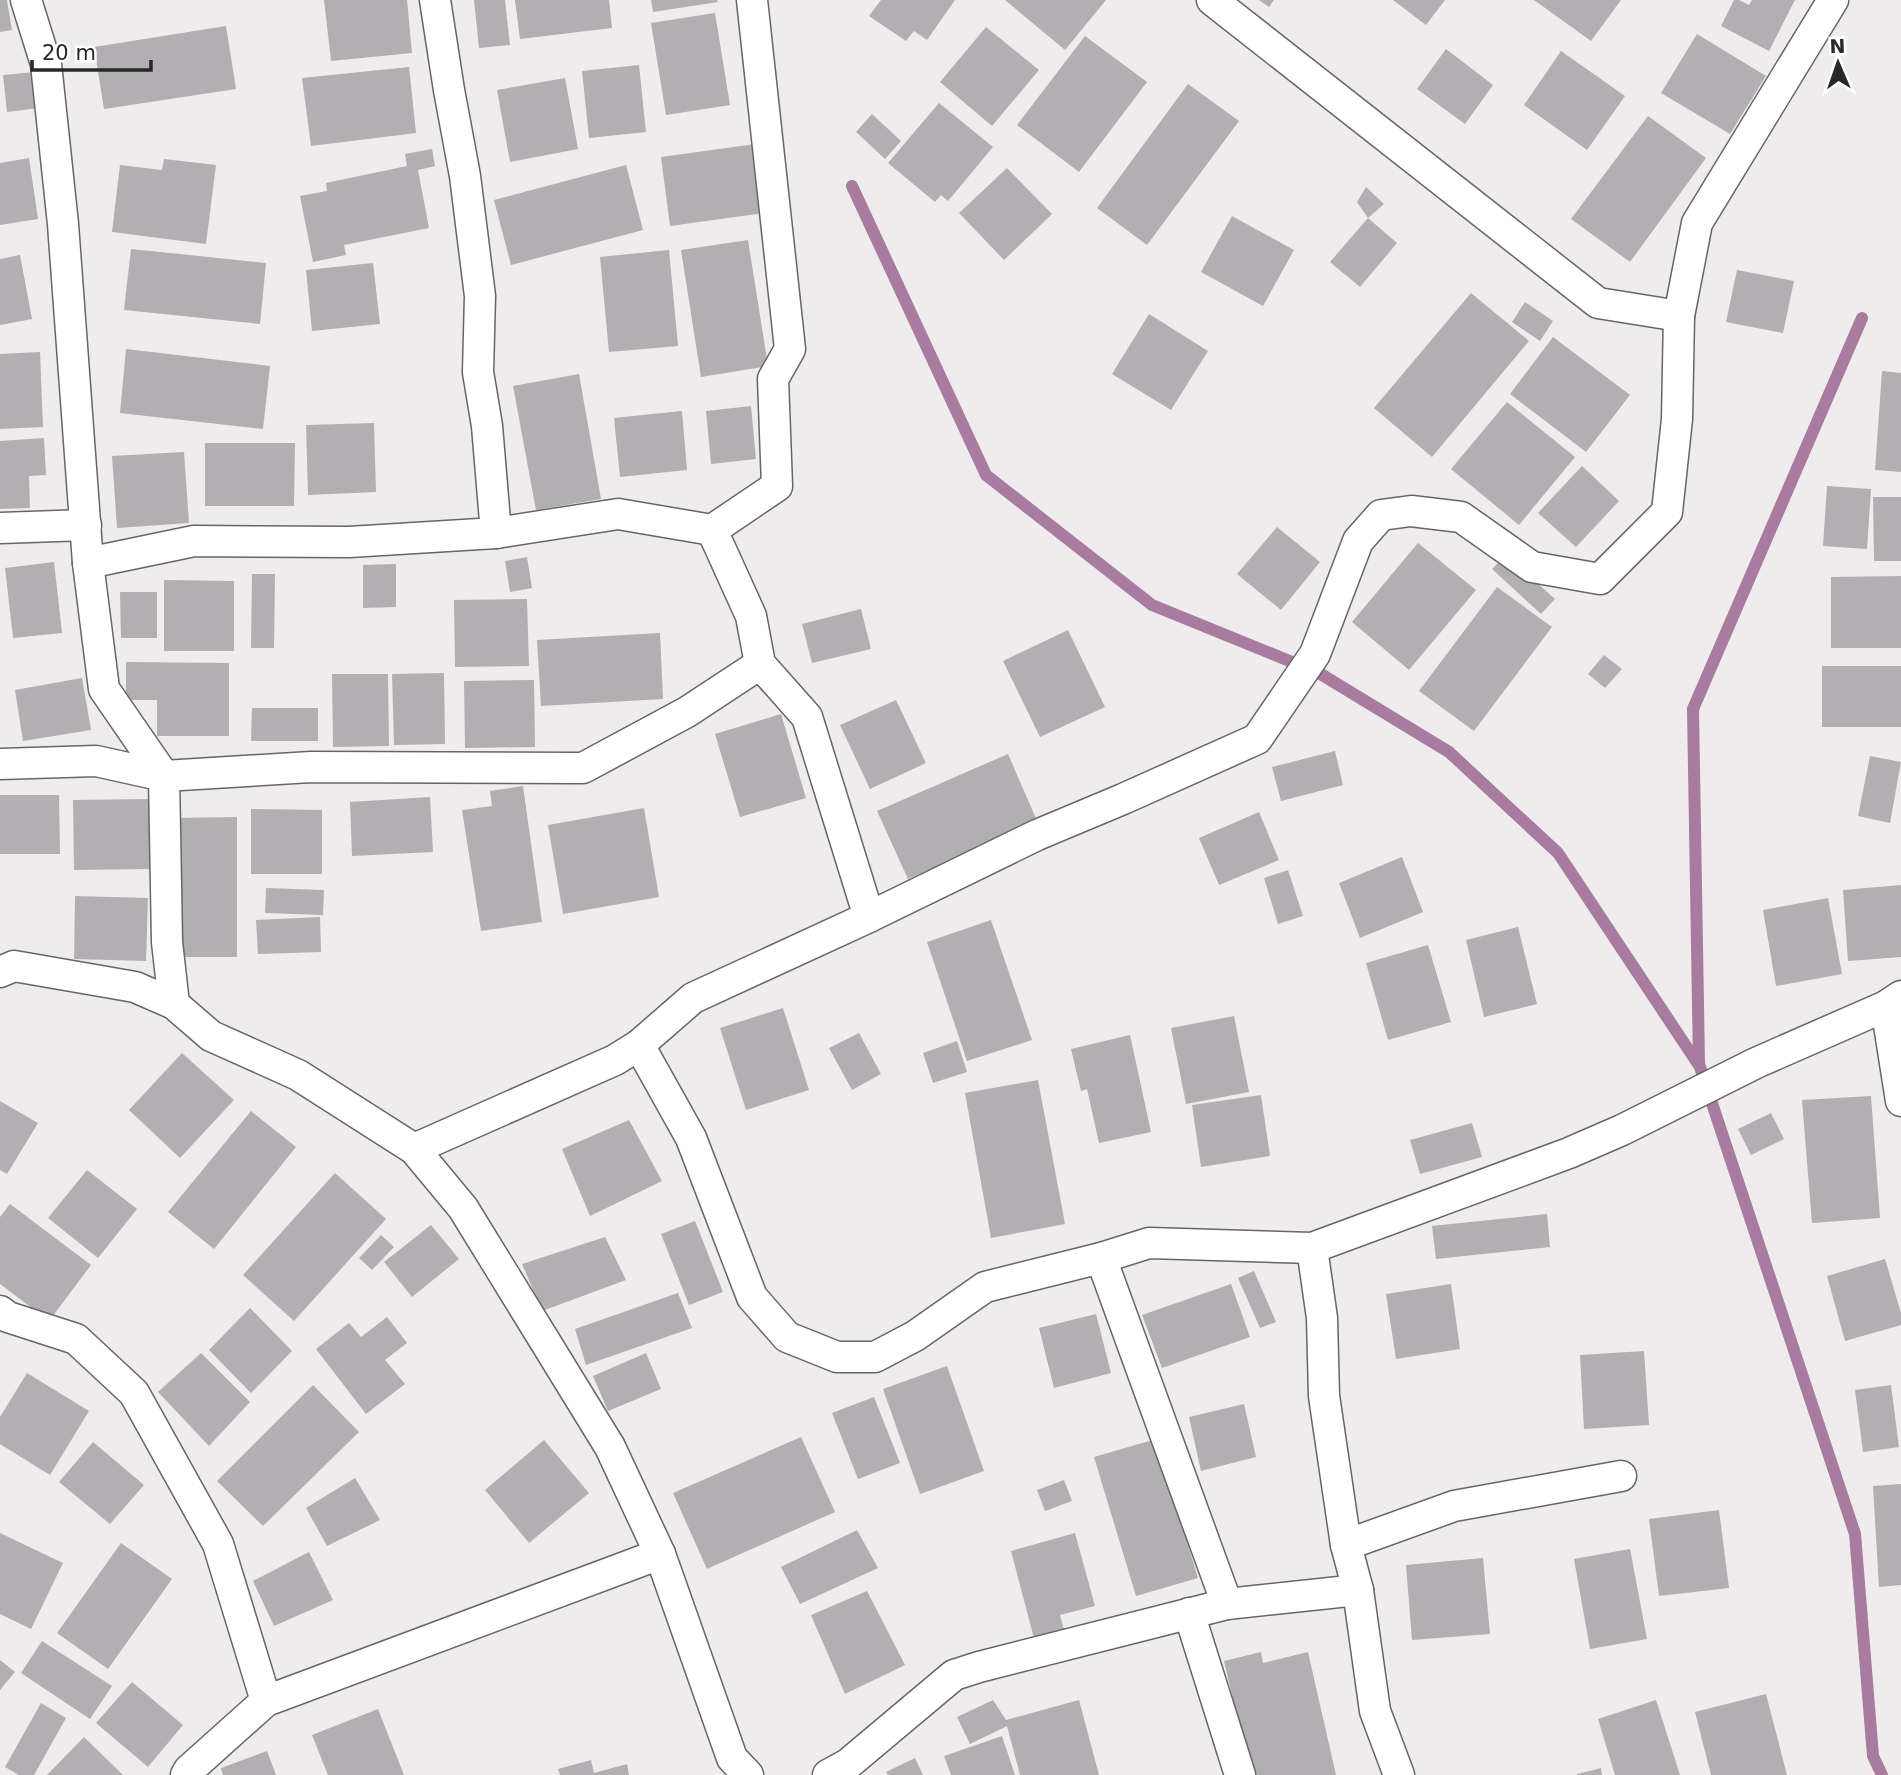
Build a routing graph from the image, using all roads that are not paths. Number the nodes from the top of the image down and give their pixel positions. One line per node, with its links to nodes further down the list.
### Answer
1 (26, 0): 7 (street)
2 (435, 0): 10 (street)
3 (752, 0): 9 (street)
4 (1212, 0): 6 (street)
5 (1833, 0): 6 (street)
6 (1679, 316): 15 (street)
7 (86, 525): 8 (street); 11 (street)
8 (0, 528)
9 (712, 530): 10 (street); 12 (street)
10 (496, 533): 11 (street)
11 (88, 563): 14 (street)
12 (760, 664): 14 (street); 15 (street)
13 (0, 764): 14 (street)
14 (164, 776): 18 (street)
15 (869, 917): 19 (street)
16 (0, 972): 18 (street)
17 (1893, 1001): 20 (street); 22 (street)
18 (174, 1004): 21 (street)
19 (639, 1045): 21 (street); 23 (street)
20 (1901, 1101)
21 (414, 1149): 27 (street)
22 (1312, 1248): 23 (street); 26 (street)
23 (1101, 1258): 29 (street)
24 (3, 1319): 31 (street)
25 (1621, 1476): 26 (street)
26 (1346, 1545): 28 (street)
27 (660, 1554): 31 (street); 33 (street)
28 (1358, 1590): 29 (street); 36 (street)
29 (1227, 1604): 30 (street)
30 (1189, 1613): 34 (street); 35 (street)
31 (266, 1701): 32 (street)
32 (189, 1773)
33 (748, 1775)
34 (828, 1775)
35 (1240, 1775)
36 (1399, 1775)

